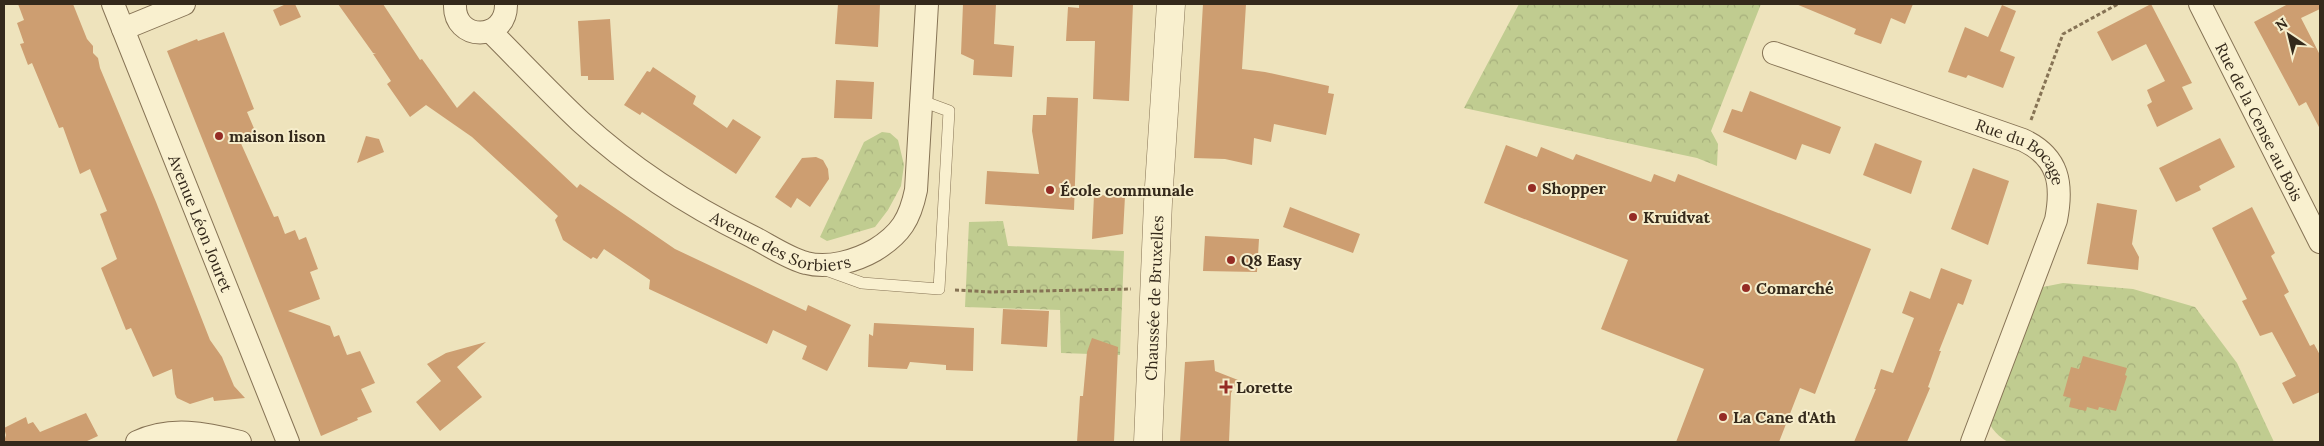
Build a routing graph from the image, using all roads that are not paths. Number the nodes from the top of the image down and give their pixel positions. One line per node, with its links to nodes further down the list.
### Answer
1 (112, 4): 8 (street, Avenue Léon Jouret)
2 (184, 4): 8 (street)
3 (455, 4): 9 (street)
4 (506, 4): 9 (street)
5 (927, 4): 11 (street, Avenue des Sorbiers)
6 (1171, 4): 17 (street, Chaussée de Bruxelles)
7 (2200, 4): 12 (street, Rue de la Cense au Bois)
8 (123, 29): 16 (street, Avenue Léon Jouret)
9 (490, 31): 13 (street, Avenue des Sorbiers)
10 (1774, 53): 18 (street, Rue du Bocage)
11 (922, 101): 13 (street, Avenue des Sorbiers); 13 (lane)
12 (2320, 242)
13 (806, 264)
14 (137, 442): 15 (street)
15 (240, 442)
16 (288, 442)
17 (1148, 442)
18 (1972, 442)

